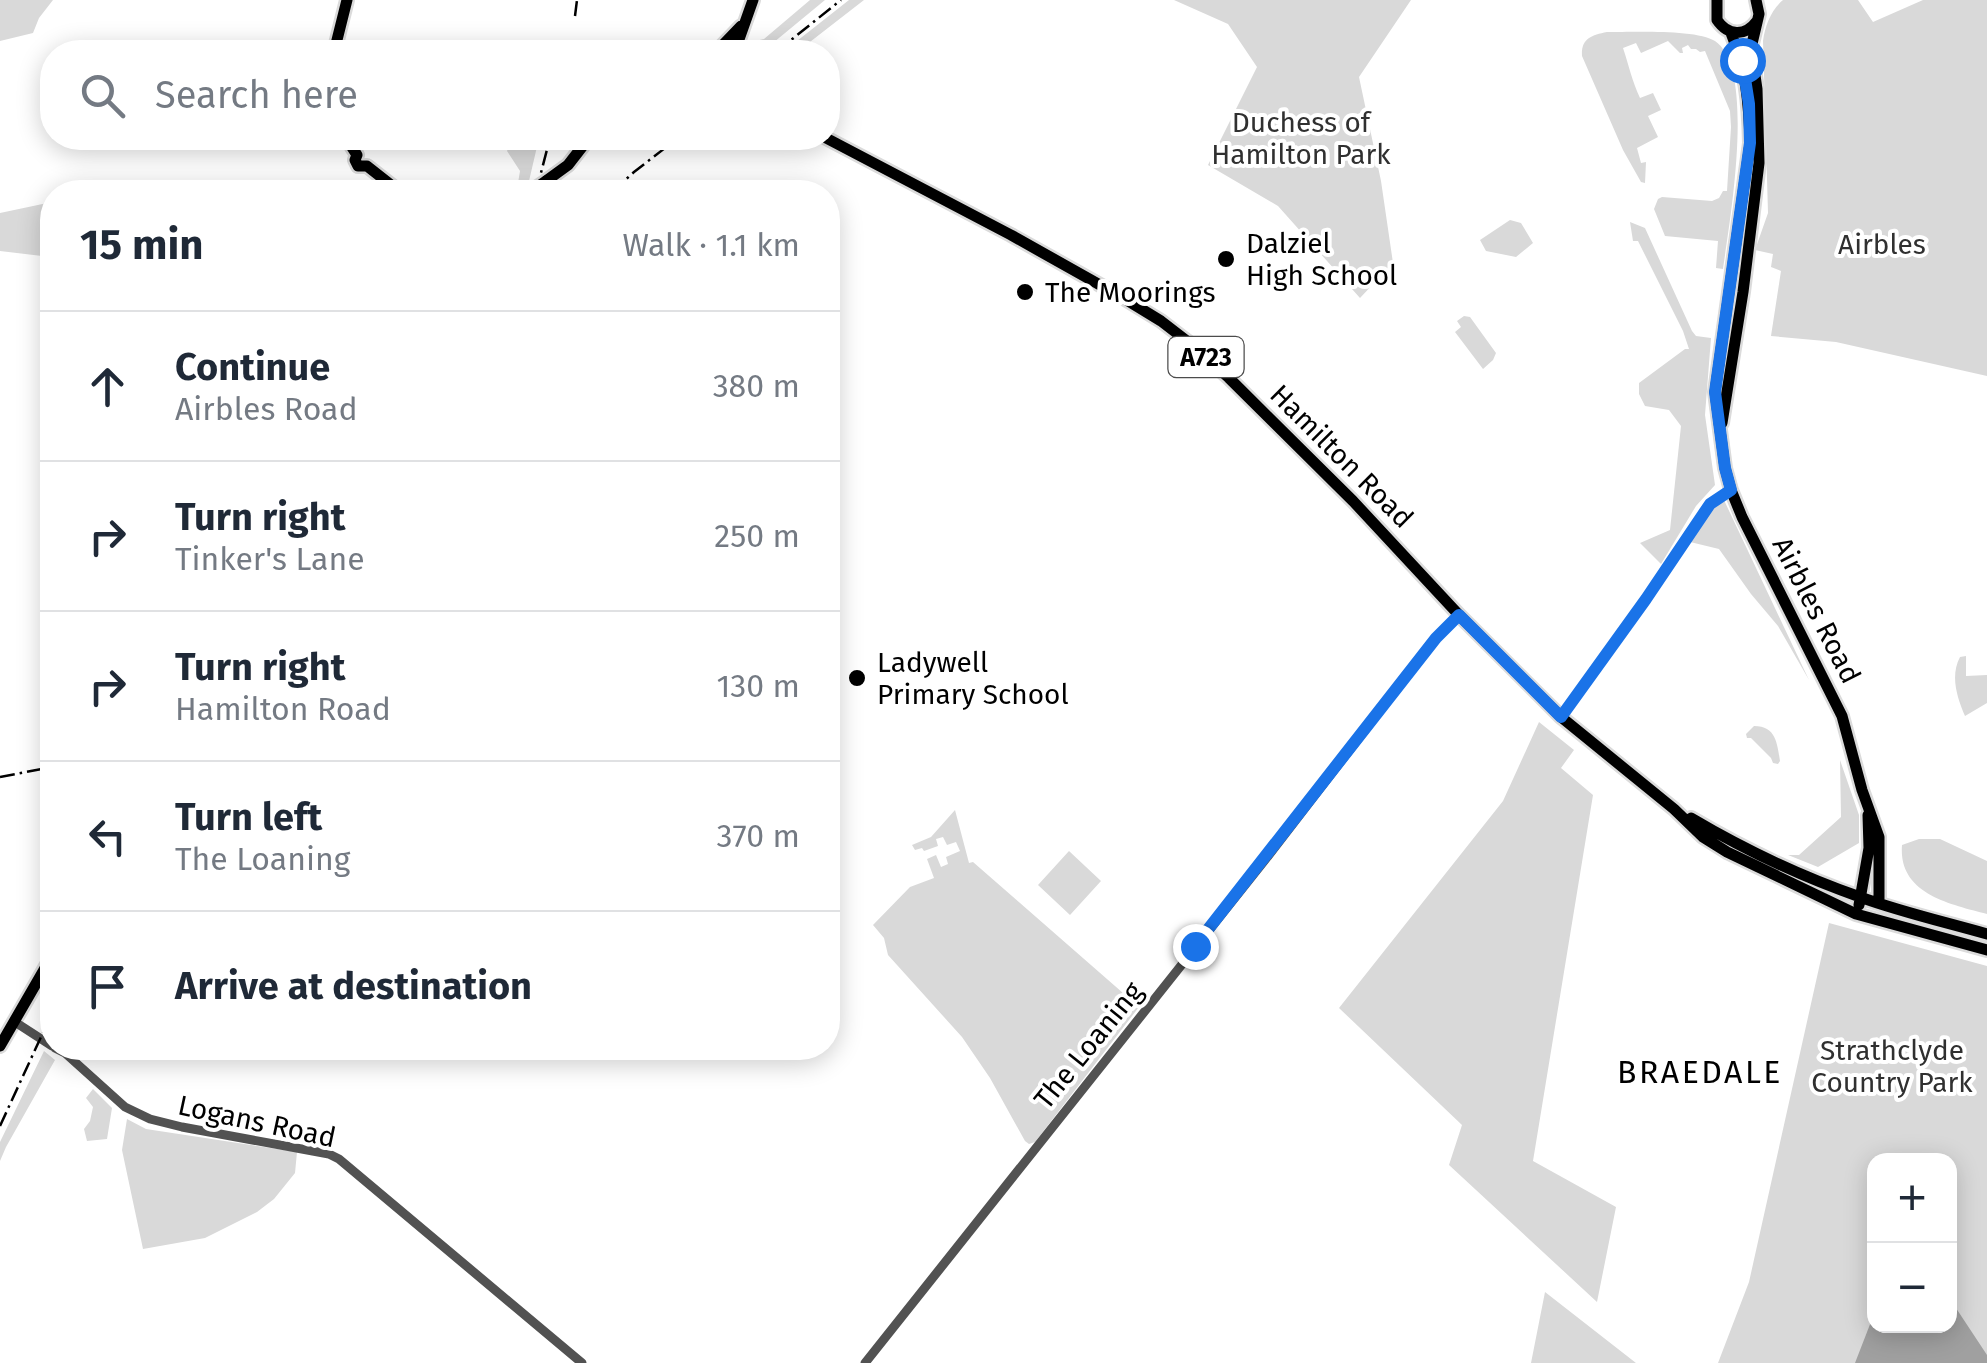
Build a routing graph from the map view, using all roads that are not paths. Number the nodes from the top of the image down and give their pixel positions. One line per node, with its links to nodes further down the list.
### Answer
1 (347, 0): 8 (main road)
2 (752, 0): 5 (main road)
3 (1756, 0): 6 (main road, Airbles Road)
4 (1718, 1): 7 (main road, Airbles Road)
5 (747, 20): 9 (main road); 10 (main road)
6 (1758, 20): 7 (main road); 16 (main road, Airbles Road)
7 (1732, 33): 16 (main road, Airbles Road)
8 (337, 40)
9 (728, 40)
10 (739, 40)
11 (840, 145): 18 (main road, Hamilton Road / A723)
12 (353, 150): 14 (main road)
13 (579, 150): 15 (main road, bridge)
14 (385, 180)
15 (547, 180)
16 (1720, 432): 17 (main road, Airbles Road)
17 (1731, 490): 19 (street); 21 (main road, Airbles Road)
18 (1459, 615): 19 (main road, Hamilton Road / A723); 33 (street, The Loaning)
19 (1561, 717): 20 (main road, Hamilton Road / A723)
20 (1674, 808): 22 (main road, Hamilton Road / A723); 24 (main road, Hamilton Road / A723)
21 (1868, 810): 22 (main road, Airbles Road); 23 (main road, Airbles Road)
22 (1862, 898): 23 (main road, Hamilton Road / A723); 24 (main road, Airbles Road)
23 (1879, 903): 25 (main road, Hamilton Road / A723)
24 (1856, 914): 26 (main road, Hamilton Road / A723)
25 (1987, 934)
26 (1987, 950)
27 (40, 978): 28 (main road)
28 (16, 1022): 29 (street, Logans Road); 30 (main road)
29 (40, 1038)
30 (0, 1046)
31 (72, 1060): 32 (street, Logans Road)
32 (582, 1363)
33 (865, 1363)

